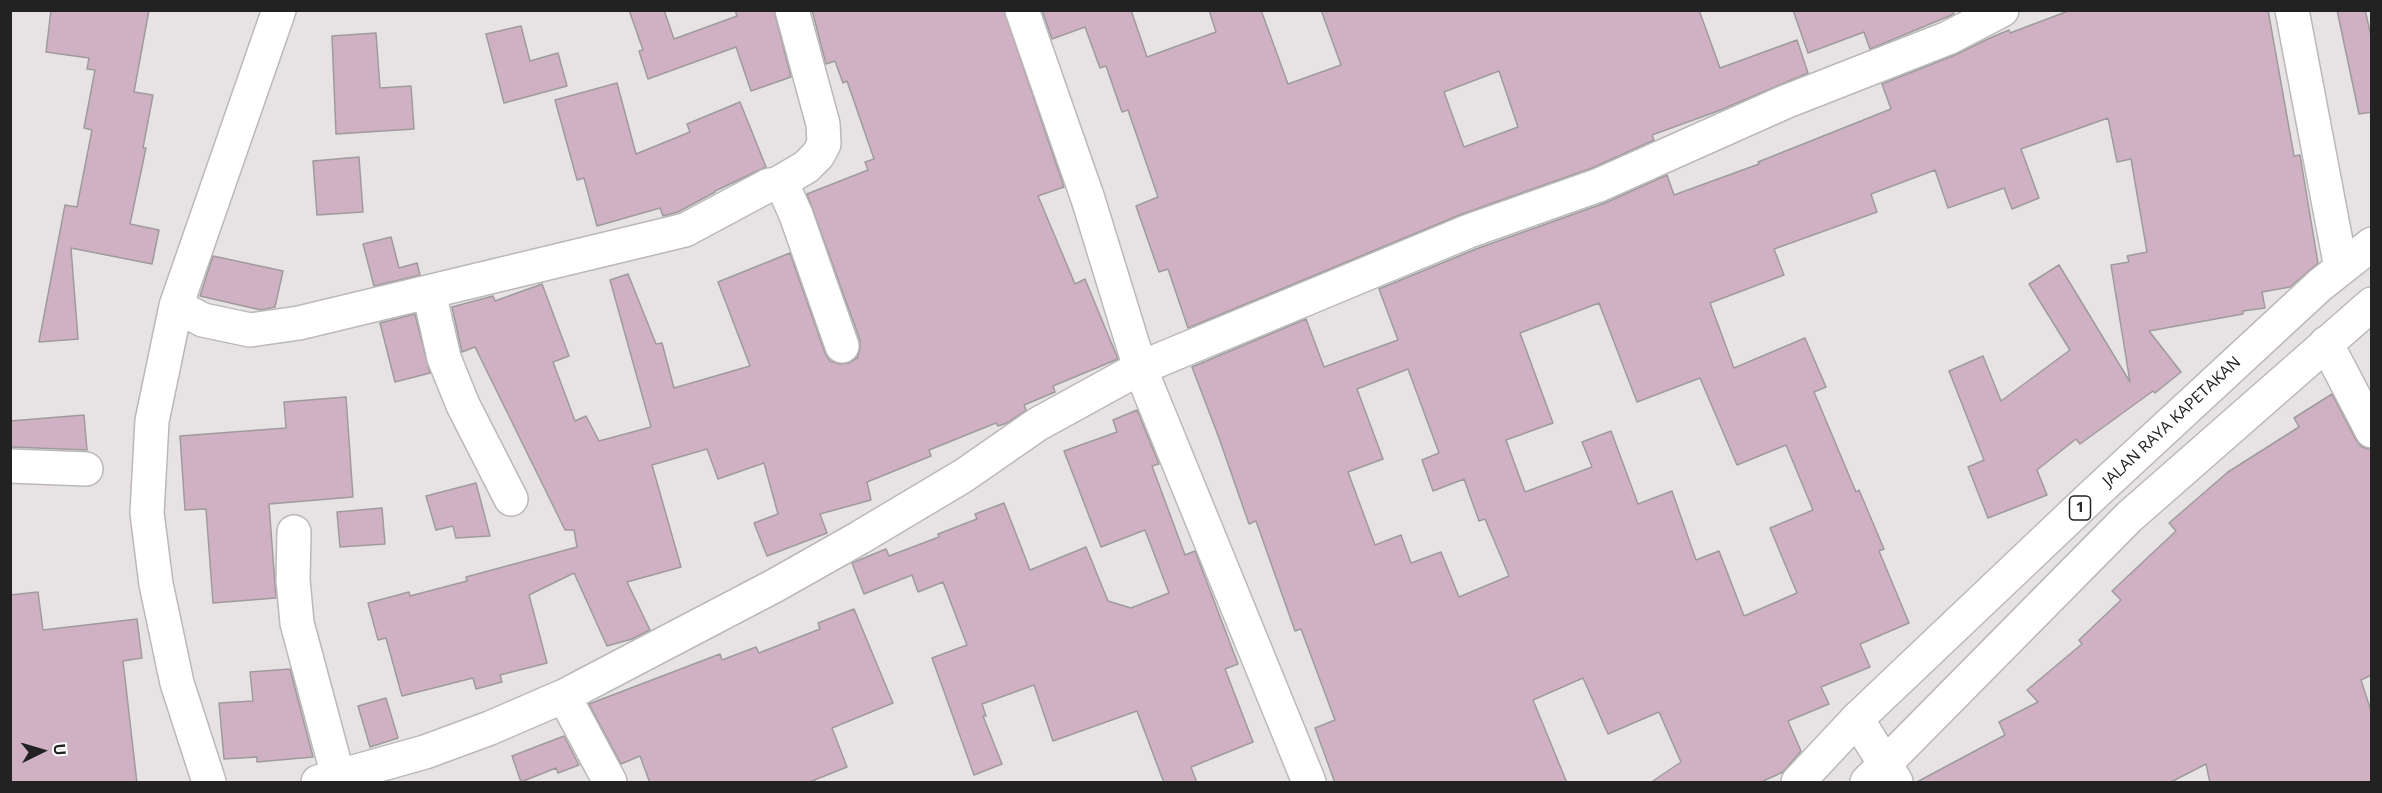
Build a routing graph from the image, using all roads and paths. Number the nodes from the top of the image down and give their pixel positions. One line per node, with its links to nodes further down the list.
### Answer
1 (279, 10): 11 (main road)
2 (792, 10): 6 (main road)
3 (1022, 10): 14 (main road)
4 (2002, 10): 14 (main road)
5 (2292, 10): 8 (main road)
6 (777, 184): 9 (main road); 13 (main road)
7 (2372, 244): 8 (main road, JALAN RAYA KAPETAKAN / 1)
8 (2341, 268): 21 (main road, JALAN RAYA KAPETAKAN / 1)
9 (429, 292): 11 (main road); 18 (main road)
10 (2372, 304): 12 (main road)
11 (176, 306): 25 (main road)
12 (2326, 343): 15 (main road); 22 (main road)
13 (842, 346)
14 (1140, 368): 20 (main road); 24 (main road)
15 (2372, 431)
16 (10, 466): 17 (main road)
17 (86, 469)
18 (511, 499)
19 (294, 532): 23 (main road)
20 (564, 696): 23 (main road); 26 (main road)
21 (1857, 719): 22 (main road); 27 (main road, JALAN RAYA KAPETAKAN / 1)
22 (1883, 776)
23 (328, 779)
24 (1303, 781)
25 (209, 783)
26 (610, 783)
27 (1798, 783)

